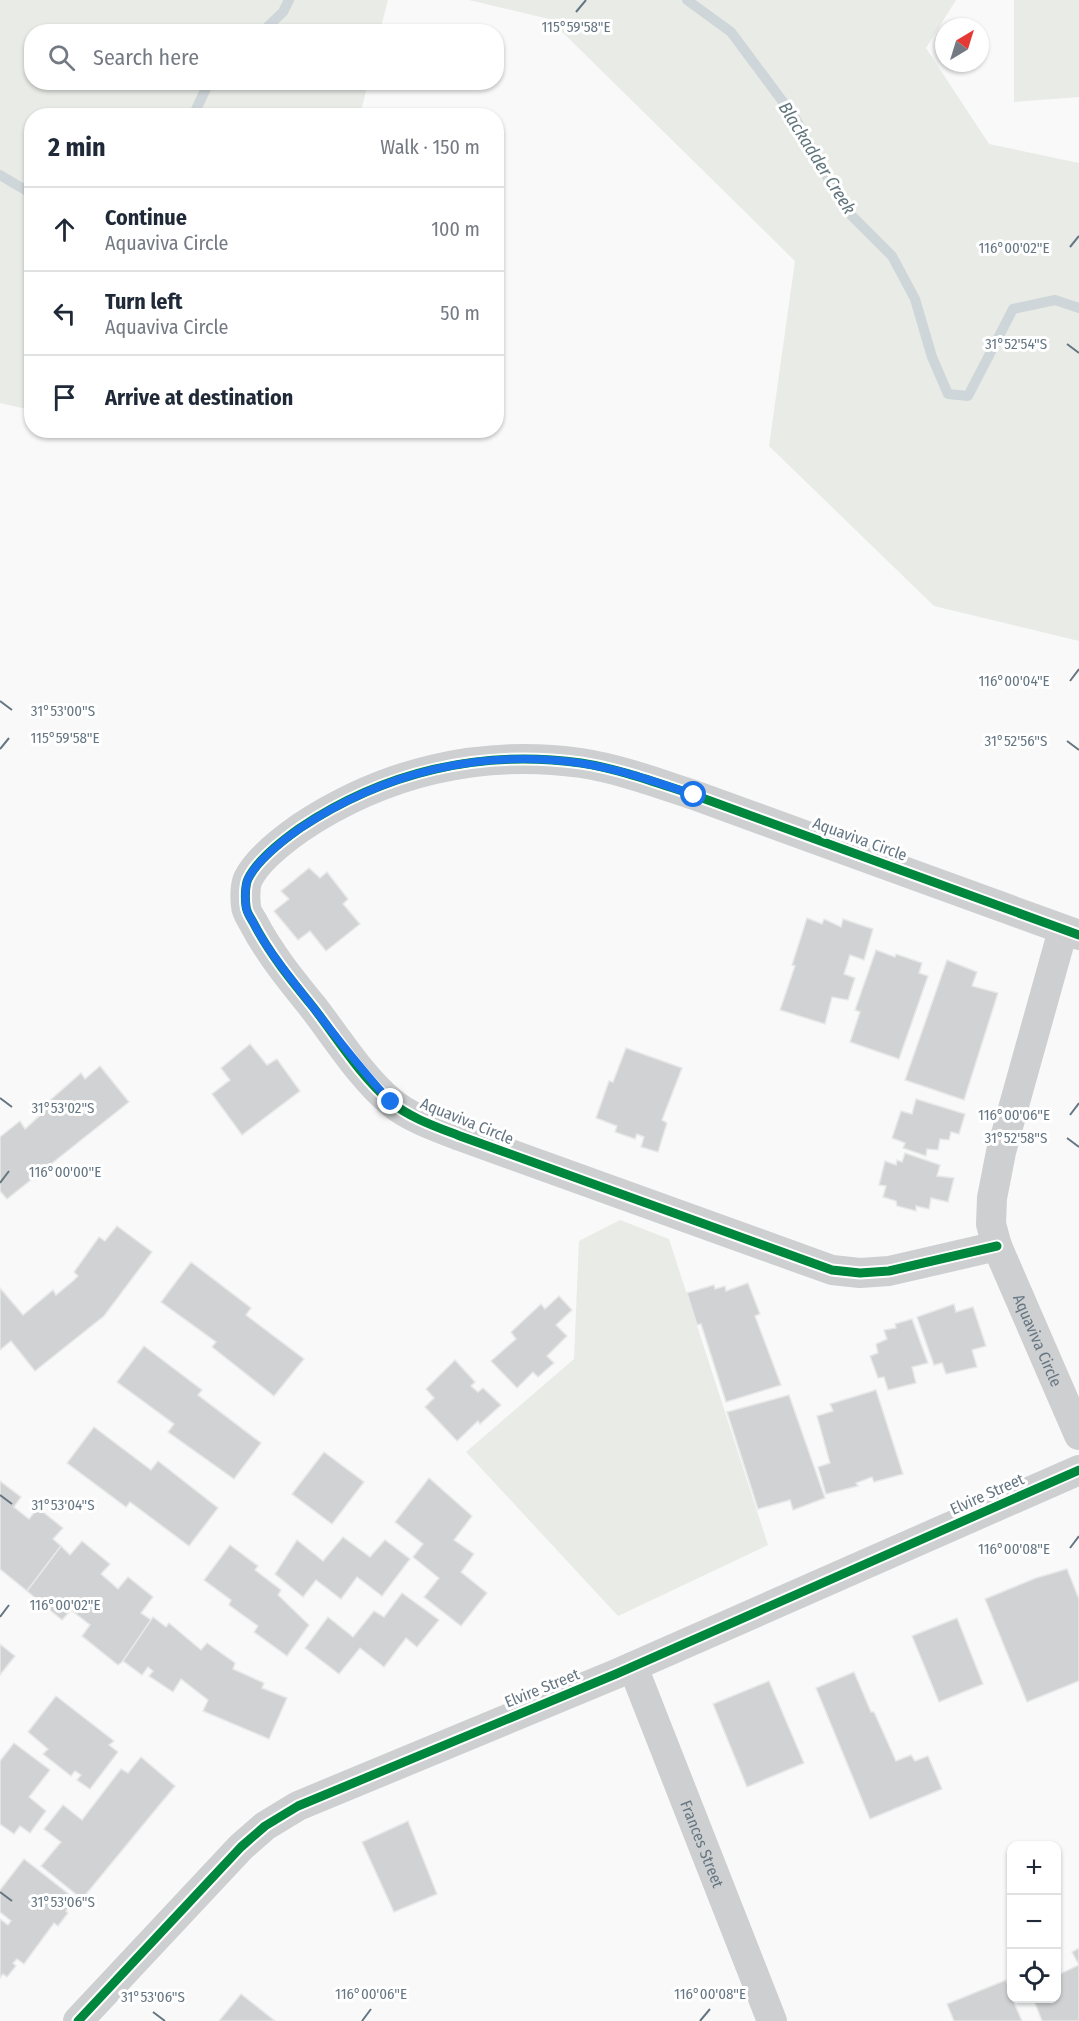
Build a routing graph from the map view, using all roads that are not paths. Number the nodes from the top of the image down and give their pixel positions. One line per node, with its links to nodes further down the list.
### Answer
1 (1071, 933): 2 (street, Aquaviva Circle); 2 (street, Aquaviva Circle)
2 (997, 1246): 3 (street, Aquaviva Circle)
3 (1079, 1436)
4 (1079, 1470): 5 (street, Elvire Street)
5 (633, 1667): 6 (street, Elvire Street); 7 (street, Frances Street)
6 (78, 2021)
7 (772, 2021)

